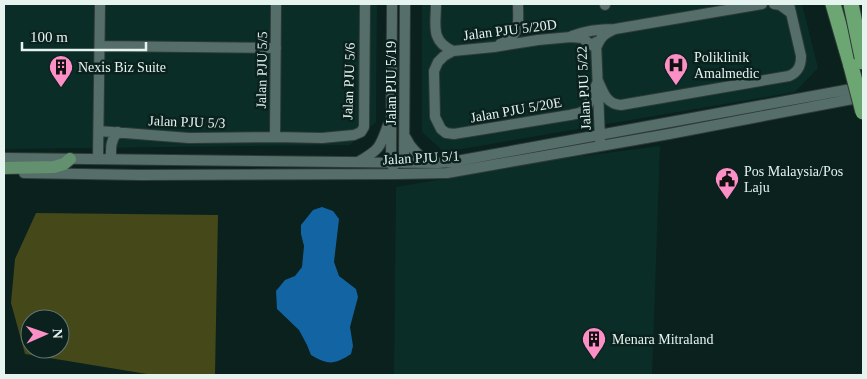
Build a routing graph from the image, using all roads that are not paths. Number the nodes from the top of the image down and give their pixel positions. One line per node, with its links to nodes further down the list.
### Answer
1 (100, 4): 19 (street)
2 (276, 4): 20 (street, Jalan PJU 5/5)
3 (365, 4): 34 (street, Jalan PJU 5/6)
4 (392, 4): 29 (street, Jalan PJU 5/19)
5 (405, 4): 33 (street, Jalan PJU 5/19)
6 (436, 4): 23 (street)
7 (518, 4): 14 (street)
8 (762, 4): 15 (street, Jalan PJU 5/20D)
9 (774, 4): 13 (street)
10 (833, 4): 24 (highway)
11 (839, 4): 24 (highway)
12 (850, 4): 24 (highway, bridge)
13 (790, 8): 25 (street)
14 (518, 26): 18 (street); 21 (street)
15 (615, 28): 16 (street, Jalan PJU 5/20D); 22 (street)
16 (595, 29): 17 (street, Jalan PJU 5/20D); 22 (street, Jalan PJU 5/22)
17 (572, 37): 18 (street, Jalan PJU 5/20D); 22 (street, Jalan PJU 5/20D)
18 (538, 40): 21 (street, Jalan PJU 5/20D)
19 (100, 46): 20 (street); 30 (street)
20 (276, 48): 34 (street, Jalan PJU 5/5)
21 (494, 48): 23 (street, Jalan PJU 5/20D)
22 (596, 48): 25 (street, Jalan PJU 5/22)
23 (453, 51): 25 (street, Jalan PJU 5/20E)
24 (859, 59): 28 (highway, bridge)
25 (598, 81): 32 (street, Jalan PJU 5/22)
26 (863, 87): 32 (street, Jalan PJU 5/1)
27 (863, 97): 35 (street, Jalan PJU 5/1)
28 (863, 112)
29 (391, 117): 40 (street); 41 (street, Jalan PJU 5/19)
30 (99, 131): 31 (street, Jalan PJU 5/3); 38 (street)
31 (118, 132): 34 (street, Jalan PJU 5/3); 39 (street)
32 (600, 134): 35 (street, Jalan PJU 5/22); 43 (street, Jalan PJU 5/1)
33 (404, 135): 42 (street, Jalan PJU 5/19); 43 (street)
34 (275, 137)
35 (601, 146): 46 (street, Jalan PJU 5/1)
36 (4, 158): 37 (street, Jalan PJU 5/1)
37 (70, 159): 38 (street, Jalan PJU 5/1); 44 (main road)
38 (98, 159): 39 (street, Jalan PJU 5/1)
39 (112, 159): 40 (street, Jalan PJU 5/1)
40 (357, 163): 41 (street, Jalan PJU 5/1)
41 (391, 163): 42 (street, Jalan PJU 5/1); 46 (street)
42 (404, 163): 43 (street, Jalan PJU 5/1); 46 (street)
43 (428, 163)
44 (4, 168)
45 (4, 173): 46 (street, Jalan PJU 5/1)
46 (397, 174)

